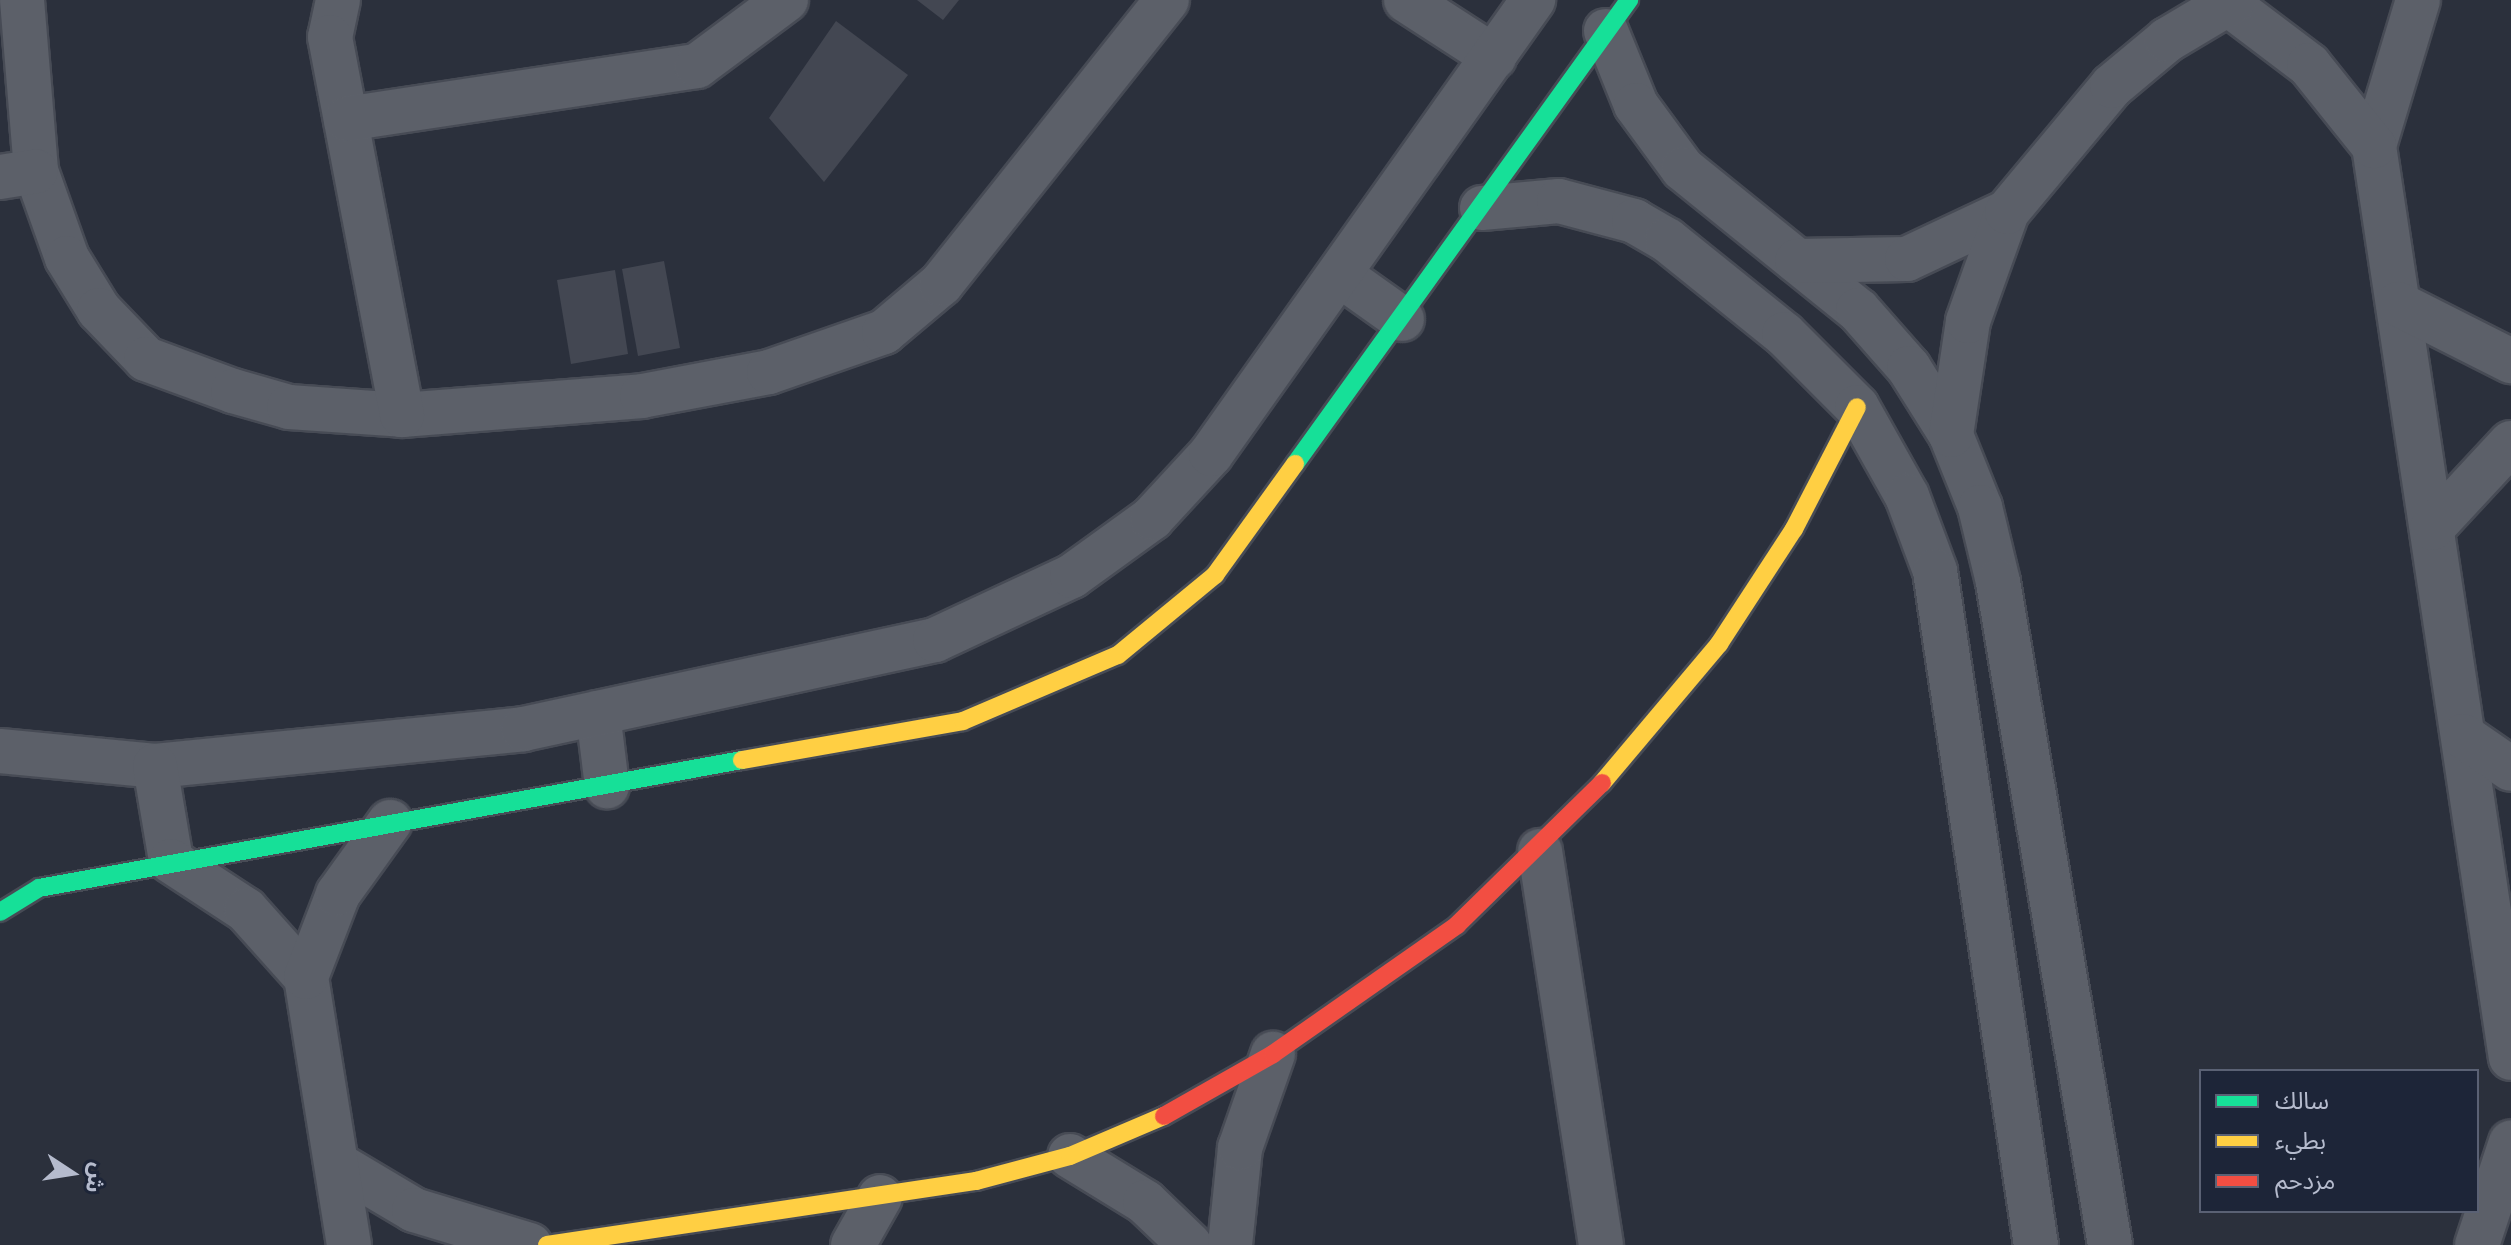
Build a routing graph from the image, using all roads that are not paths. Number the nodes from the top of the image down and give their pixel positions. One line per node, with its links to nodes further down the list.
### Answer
1 (22, 0): 13 (street)
2 (338, 0): 11 (street)
3 (786, 0): 11 (street)
4 (1167, 0): 24 (street)
5 (1406, 0): 10 (street)
6 (1533, 0): 10 (street)
7 (2418, 0): 12 (street)
8 (2230, 2): 12 (street); 16 (street)
9 (1618, 16): 14 (street); 15 (street)
10 (1494, 57): 19 (street)
11 (346, 119): 24 (street)
12 (2374, 146): 20 (street)
13 (18, 174): 24 (street)
14 (1706, 191): 17 (street); 18 (street)
15 (1482, 208): 17 (street); 21 (street)
16 (2007, 212): 18 (street); 25 (street)
17 (1667, 240): 23 (street)
18 (1797, 261): 25 (street)
19 (1340, 275): 21 (street); 28 (street)
20 (2398, 304): 22 (street); 27 (street)
21 (1402, 319): 33 (street)
22 (2511, 361)
23 (1857, 407): 35 (street); 40 (street)
24 (402, 415)
25 (1951, 435): 38 (street)
26 (2511, 443): 27 (street)
27 (2432, 528): 29 (street)
28 (598, 713): 31 (street); 33 (street)
29 (2463, 736): 32 (street); 39 (street)
30 (0, 751): 31 (street)
31 (155, 766): 36 (street)
32 (2511, 769)
33 (607, 786): 34 (street)
34 (390, 822): 36 (street); 41 (street)
35 (1540, 851): 42 (street); 55 (street)
36 (171, 861): 37 (street); 41 (street)
37 (0, 912)
38 (2062, 945): 40 (street); 57 (street)
39 (2503, 946): 43 (street)
40 (1994, 955): 56 (street)
41 (306, 977): 46 (street)
42 (1273, 1054): 45 (street); 54 (street)
43 (2511, 1058)
44 (2511, 1142): 58 (street)
45 (1070, 1156): 47 (street); 53 (street)
46 (340, 1166): 49 (street); 50 (street)
47 (880, 1197): 48 (street); 52 (street)
48 (703, 1235): 51 (street)
49 (349, 1245)
50 (530, 1245)
51 (547, 1245)
52 (853, 1245)
53 (1190, 1245)
54 (1230, 1245)
55 (1601, 1245)
56 (2036, 1245)
57 (2110, 1245)
58 (2477, 1245)

